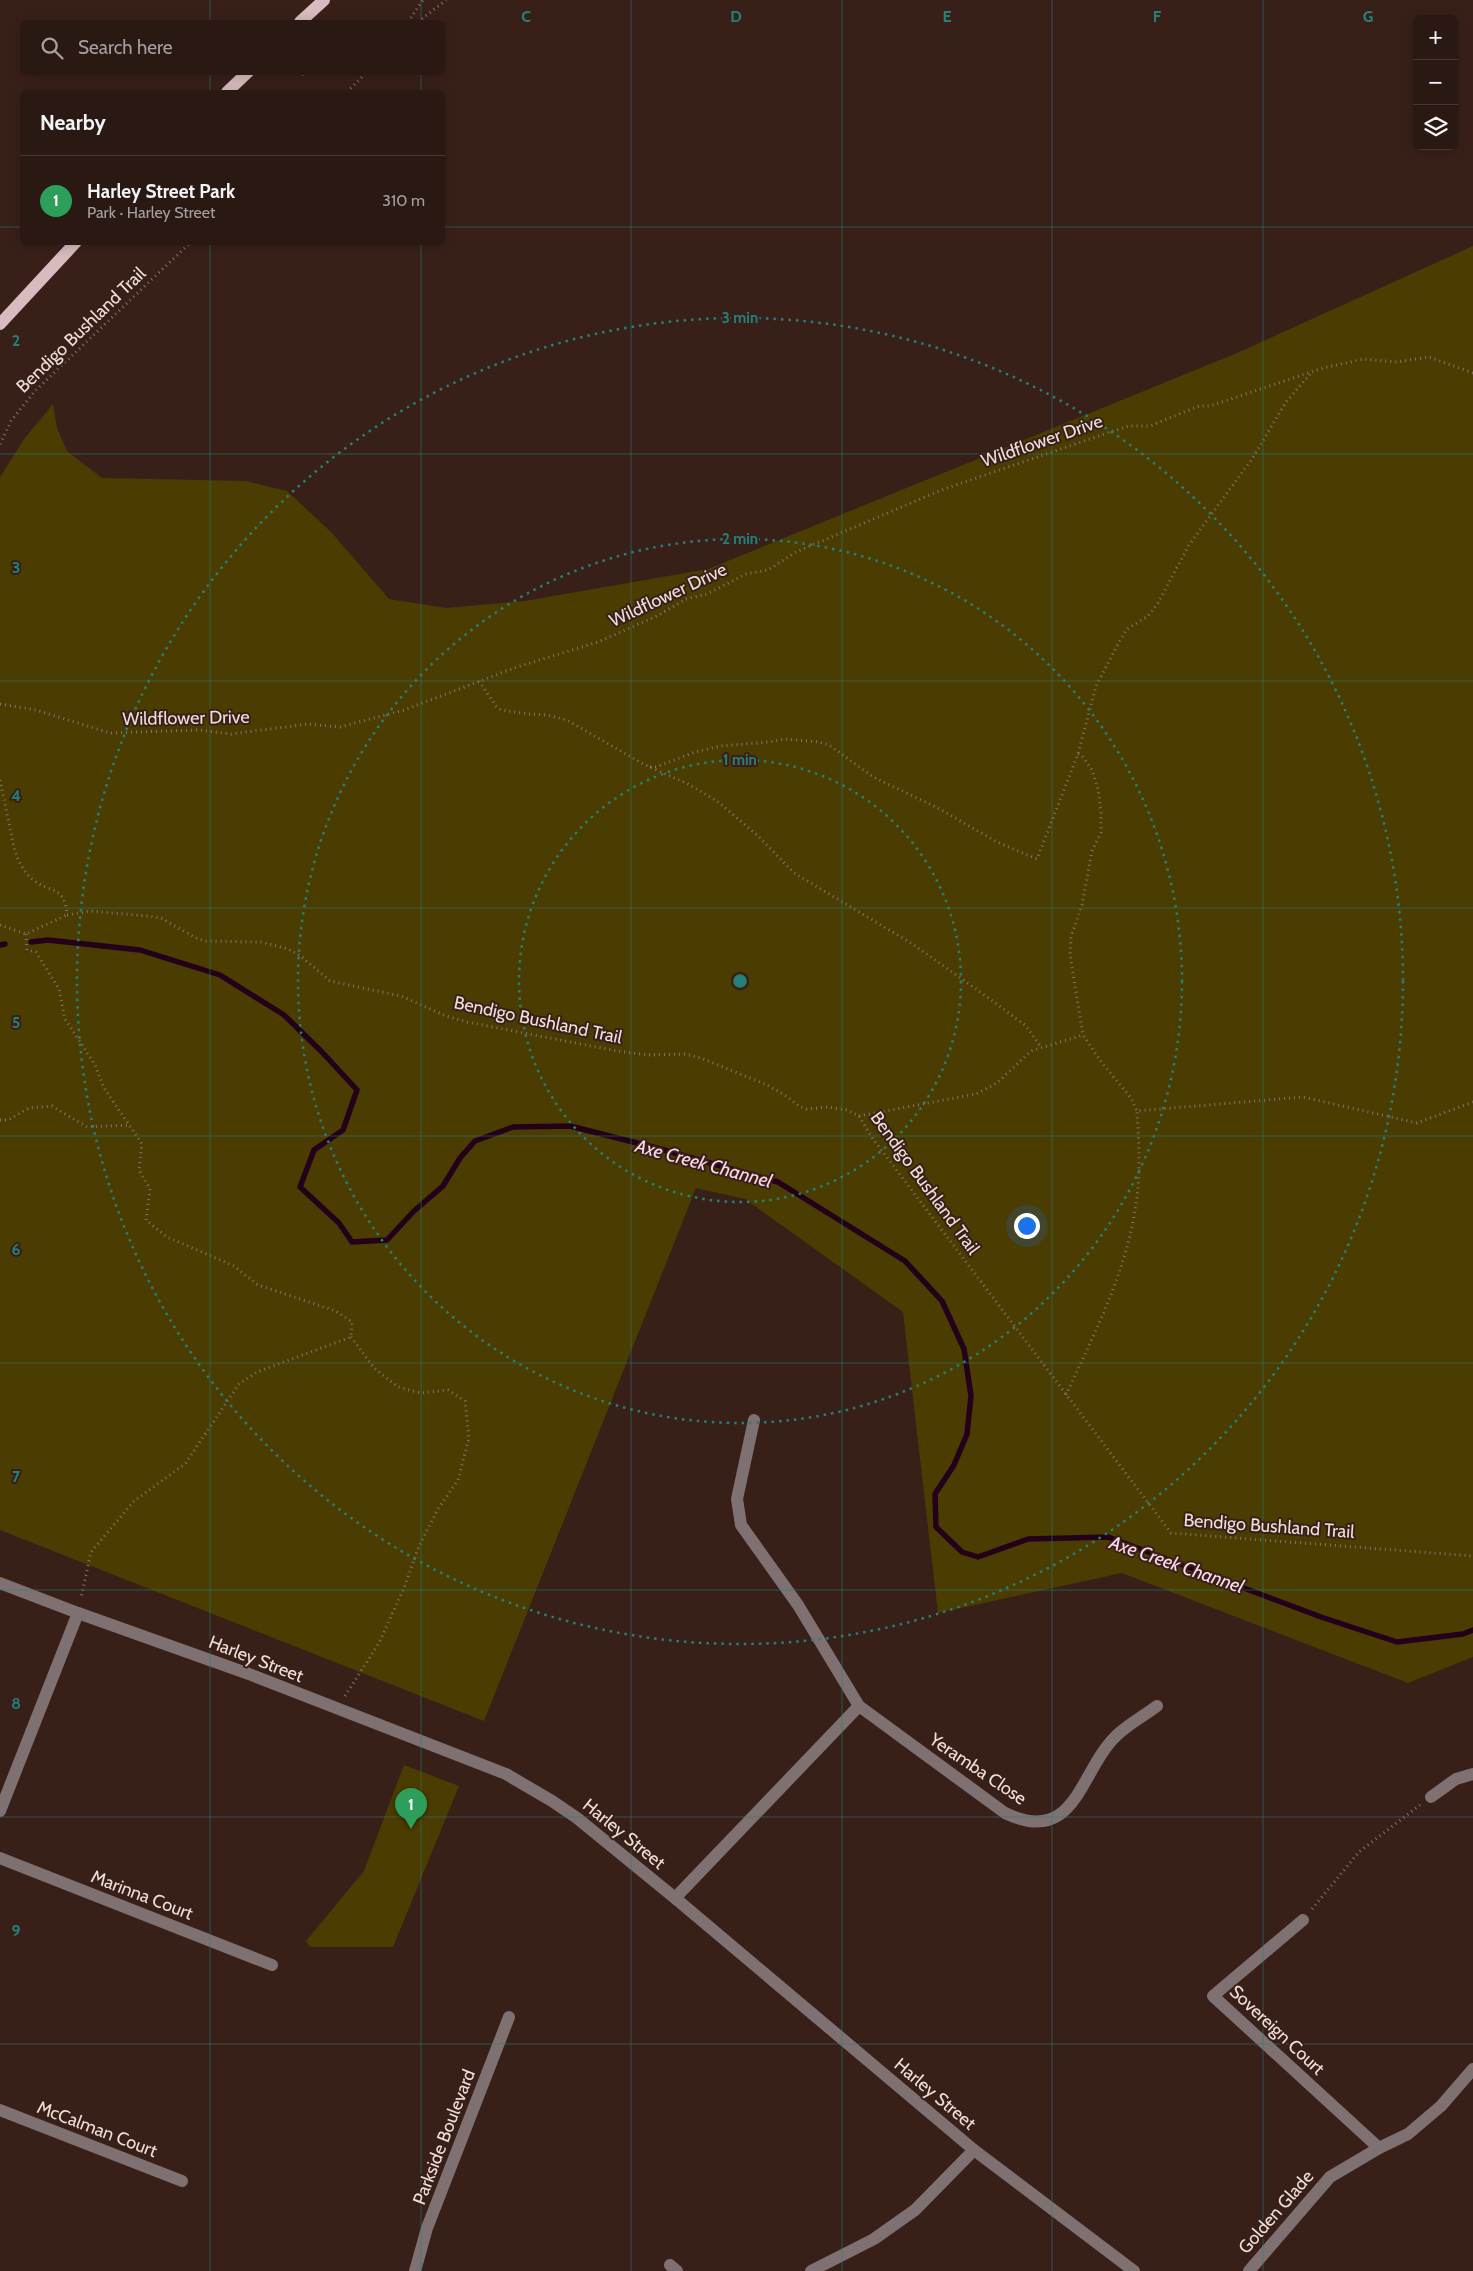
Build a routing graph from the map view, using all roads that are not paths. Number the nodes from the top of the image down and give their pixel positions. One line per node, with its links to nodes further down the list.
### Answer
1 (324, 0): 2 (main road)
2 (302, 20)
3 (245, 75): 4 (main road)
4 (229, 90)
5 (73, 245): 6 (main road)
6 (0, 324)
7 (754, 1420): 10 (street, Yeramba Close)
8 (0, 1583): 9 (street, Harley Street)
9 (78, 1613): 14 (street); 16 (street, Harley Street)
10 (858, 1706): 11 (street, Yeramba Close); 16 (street)
11 (1157, 1706)
12 (1473, 1774): 13 (street)
13 (1430, 1797)
14 (0, 1811)
15 (0, 1858): 18 (street, Marinna Court)
16 (675, 1898): 23 (street, Harley Street)
17 (1303, 1920): 22 (street, Sovereign Court)
18 (272, 1965)
19 (509, 2017): 25 (street, Parkside Boulevard)
20 (1473, 2069): 22 (street, Golden Glade)
21 (0, 2110): 24 (street, McCalman Court)
22 (1379, 2148): 28 (street, Golden Glade)
23 (974, 2150): 26 (street); 27 (street, Harley Street)
24 (182, 2181)
25 (415, 2271)
26 (811, 2271)
27 (1134, 2271)
28 (1248, 2271)

